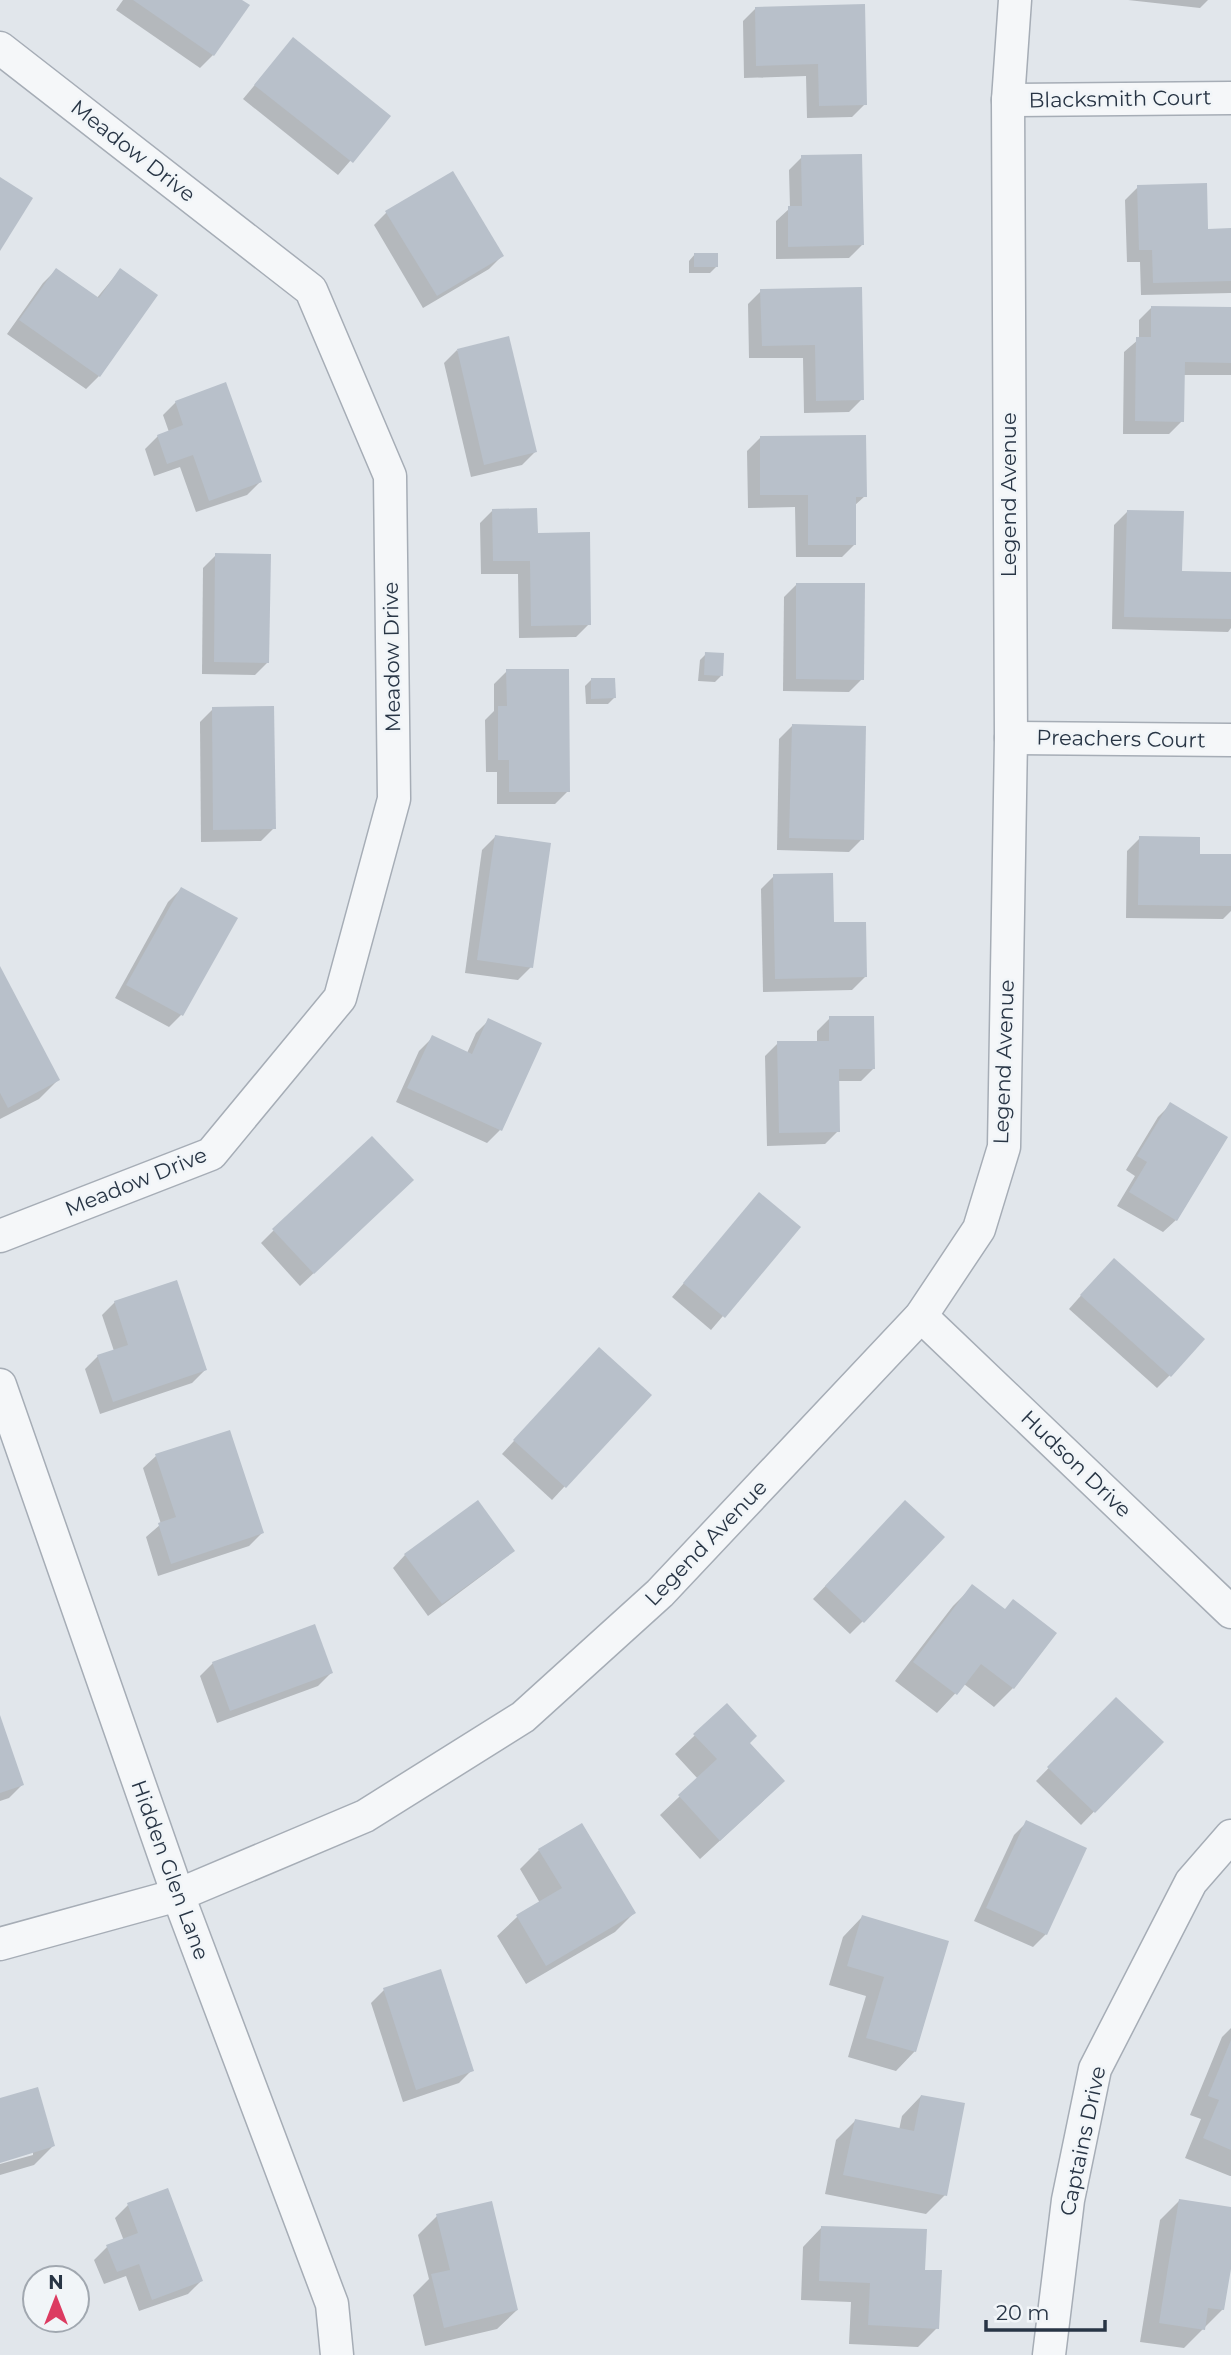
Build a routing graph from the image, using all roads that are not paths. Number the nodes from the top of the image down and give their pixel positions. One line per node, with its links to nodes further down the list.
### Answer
1 (1015, 0): 4 (street, Legend Avenue)
2 (0, 48): 7 (street, Meadow Drive)
3 (1231, 98): 4 (street, Blacksmith Court)
4 (1008, 100): 5 (street, Legend Avenue)
5 (1011, 738): 6 (street, Preachers Court); 8 (street, Legend Avenue)
6 (1231, 740)
7 (0, 1236)
8 (921, 1316): 10 (street, Hudson Drive); 12 (street, Legend Avenue)
9 (0, 1385): 12 (street, Hidden Glen Lane)
10 (1231, 1612)
11 (1231, 1836): 15 (street, Captains Drive)
12 (178, 1895): 13 (street, Legend Avenue); 14 (street, Hidden Glen Lane)
13 (0, 1944)
14 (337, 2355)
15 (1049, 2355)

